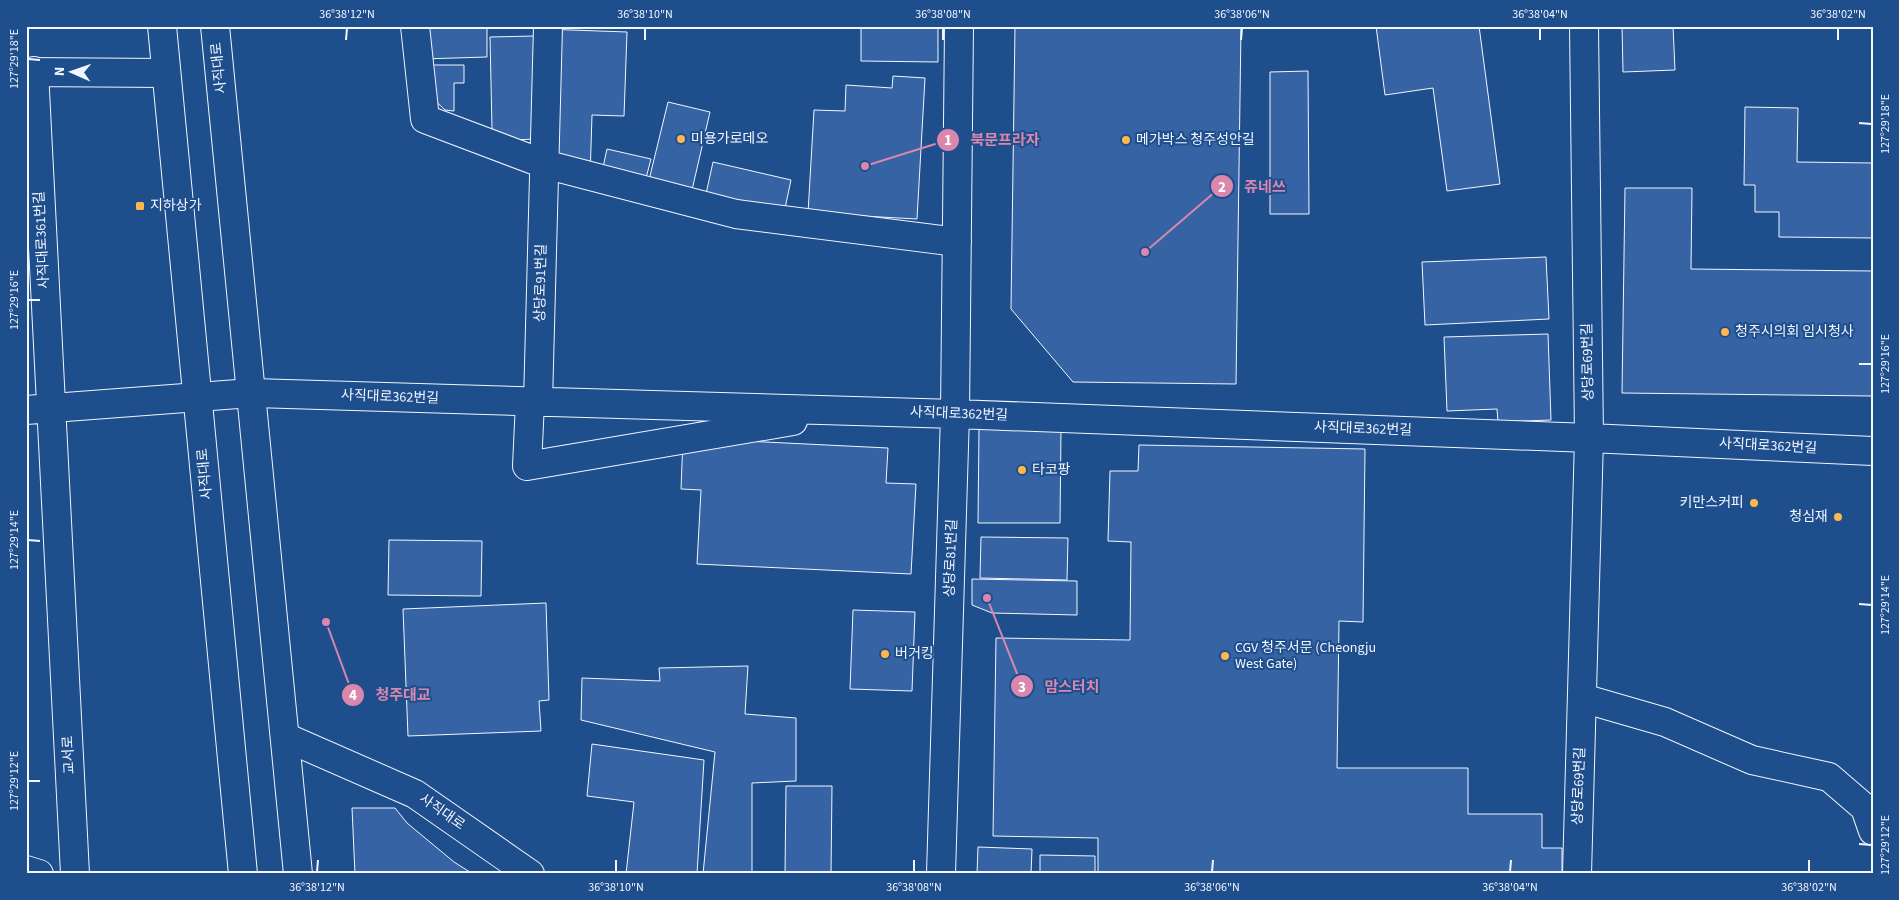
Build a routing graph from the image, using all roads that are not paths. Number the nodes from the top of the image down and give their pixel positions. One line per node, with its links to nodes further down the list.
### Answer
1 (162, 26): 8 (street, 사직대로)
2 (215, 26): 11 (street, 사직대로)
3 (415, 26): 9 (street)
4 (548, 26): 9 (street, 상당로91번길)
5 (959, 26): 10 (street, 상당로81번길)
6 (1584, 26): 17 (street, 상당로69번길)
7 (30, 72): 8 (street); 14 (street, 사직대로361번길)
8 (166, 73): 12 (street, 사직대로)
9 (544, 164): 10 (street); 13 (street, 상당로91번길)
10 (957, 242): 16 (street, 상당로81번길)
11 (251, 393): 12 (street); 13 (street, 사직대로362번길); 21 (street, 사직대로)
12 (197, 398): 14 (street); 27 (street, 사직대로)
13 (534, 402): 15 (street, 사직대로362번길); 15 (street, 사직대로362번길)
14 (39, 409): 19 (street, 사직대로361번길)
15 (854, 411): 16 (street, 사직대로362번길)
16 (955, 414): 17 (street, 사직대로362번길); 29 (street, 상당로81번길)
17 (1589, 438): 18 (street, 사직대로362번길); 20 (street, 상당로69번길)
18 (1873, 451)
19 (63, 637): 26 (street, 교서로)
20 (1582, 698): 22 (street); 30 (street, 상당로69번길)
21 (285, 738): 24 (street, 사직대로); 28 (street, 사직대로)
22 (1873, 831)
23 (26, 870): 25 (street)
24 (301, 872)
25 (39, 874)
26 (75, 874)
27 (243, 874)
28 (530, 874)
29 (941, 874)
30 (1577, 874)

